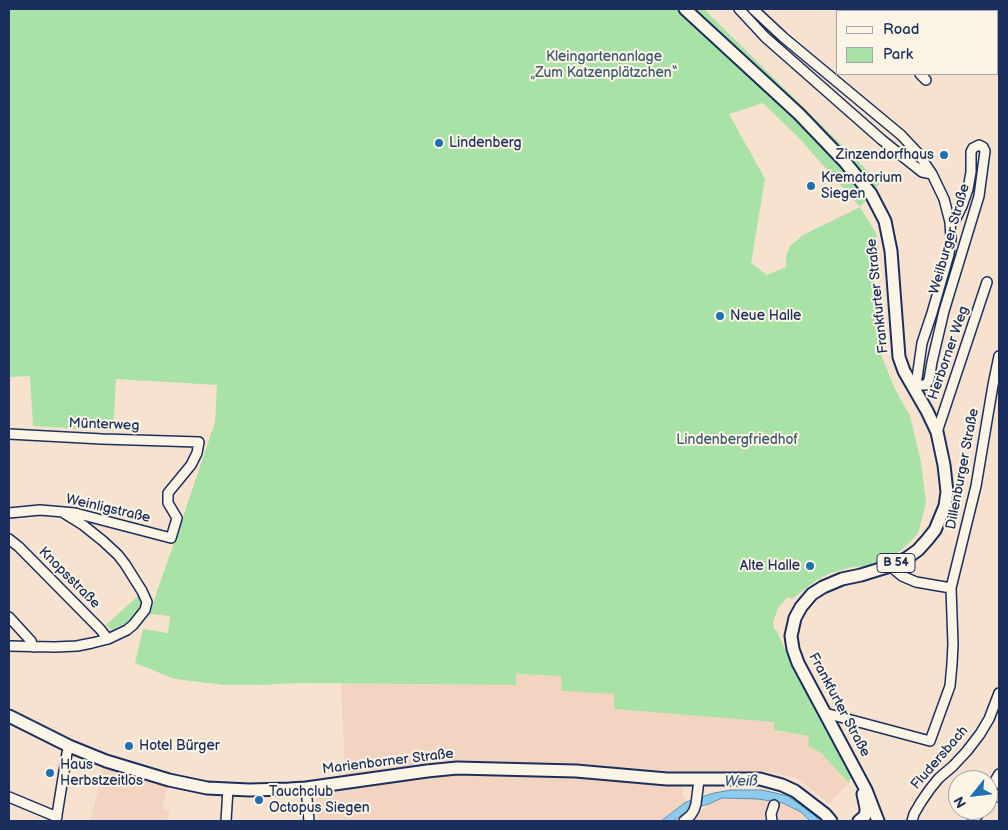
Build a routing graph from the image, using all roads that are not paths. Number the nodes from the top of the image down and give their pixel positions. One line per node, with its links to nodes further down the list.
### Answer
1 (685, 9): 8 (main road, Frankfurter Straße / B 54)
2 (738, 9): 4 (street)
3 (753, 9): 4 (street)
4 (932, 174): 5 (street)
5 (950, 222): 8 (street); 8 (street, Weilburger Straße)
6 (988, 282): 9 (street, Herborner Weg)
7 (999, 356): 16 (street, Dillenburger Straße)
8 (912, 385): 9 (main road, Frankfurter Straße / B 54)
9 (937, 432): 15 (main road, Frankfurter Straße / B 54)
10 (9, 434): 13 (street, Münterweg)
11 (60, 512): 12 (street, Weinligstraße); 13 (street, Weinligstraße); 18 (street)
12 (9, 513)
13 (171, 538)
14 (9, 539): 18 (street, Knopsstraße)
15 (890, 566): 16 (street); 22 (main road, Frankfurter Straße / B 54)
16 (951, 588): 22 (street)
17 (9, 618): 20 (street)
18 (108, 638): 20 (street)
19 (9, 646): 20 (street)
20 (33, 647)
21 (999, 693): 33 (street, Fludersbach)
22 (825, 713): 25 (main road, Frankfurter Straße / B 54)
23 (9, 716): 24 (main road, Marienborner Straße)
24 (69, 746): 28 (main road, Marienborner Straße); 34 (street)
25 (859, 776): 30 (main road, Frankfurter Straße / B 54); 40 (main road)
26 (699, 780): 27 (main road, Marienborner Straße); 32 (main road, Marienborner Straße); 37 (street)
27 (306, 788): 28 (main road, Marienborner Straße); 36 (street)
28 (228, 789): 35 (street)
29 (9, 798): 34 (street)
30 (870, 798): 41 (main road, Frankfurter Straße / B 54); 42 (main road, Frankfurter Straße / B 54)
31 (774, 805): 38 (street)
32 (826, 817): 39 (main road, Marienborner Straße)
33 (913, 818): 43 (street, Fludersbach)
34 (57, 819)
35 (226, 821)
36 (309, 821)
37 (684, 821)
38 (772, 821)
39 (842, 821)
40 (859, 821)
41 (871, 821)
42 (878, 821)
43 (907, 821)

